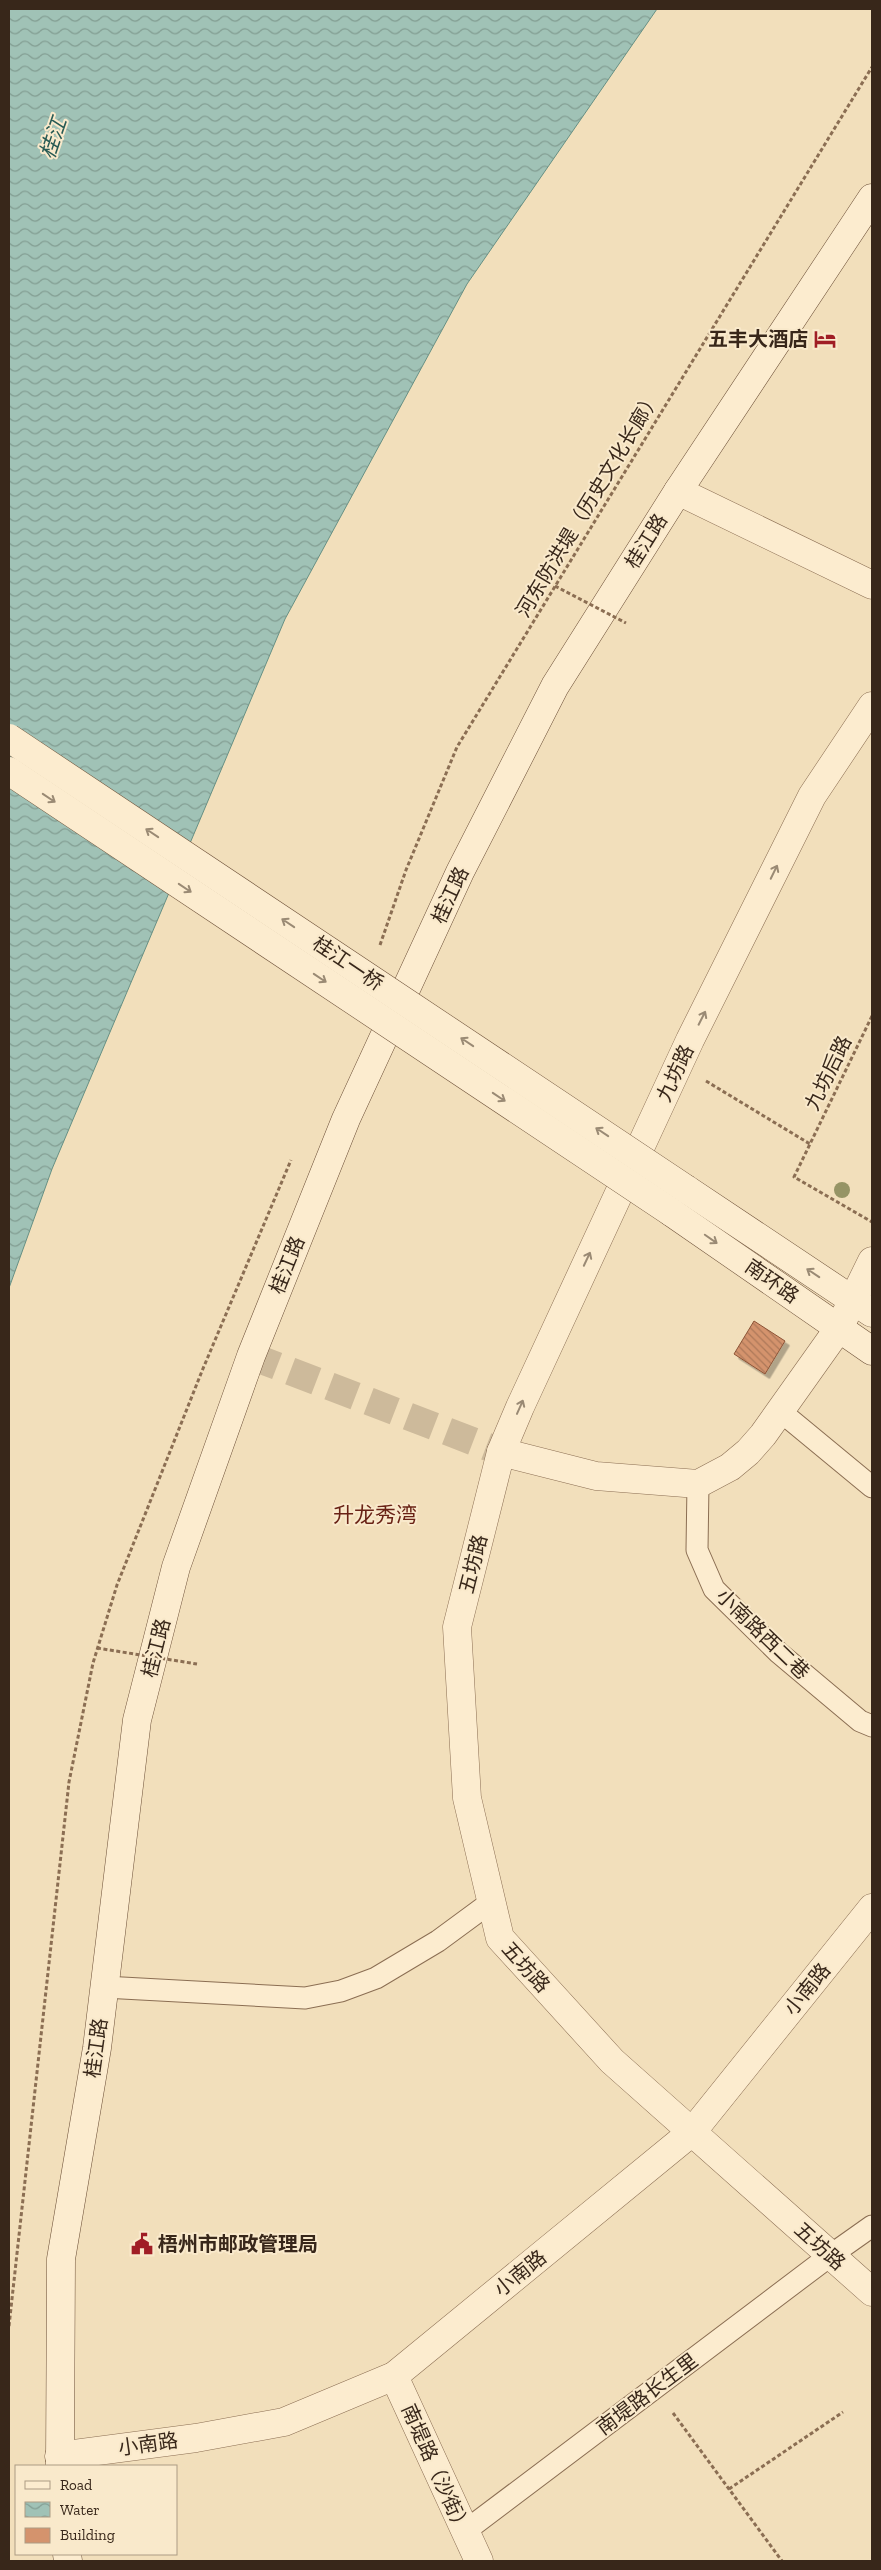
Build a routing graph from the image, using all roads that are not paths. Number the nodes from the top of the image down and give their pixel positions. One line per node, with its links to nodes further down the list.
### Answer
1 (872, 198): 2 (street, 桂江路)
2 (678, 491): 3 (street); 20 (street, 桂江路)
3 (872, 585)
4 (872, 706): 14 (street, 九坊路, one-way to 4)
5 (9, 738): 7 (street, 桂江一桥, one-way to 5, bridge)
6 (9, 771): 8 (street, 桂江一桥, one-way to 8, bridge)
7 (686, 1188): 10 (street, 南环路, one-way to 7)
8 (671, 1212): 11 (street, 南环路, one-way to 11)
9 (872, 1261): 10 (street)
10 (863, 1307): 11 (street)
11 (839, 1328): 12 (street, 南环路); 13 (street)
12 (872, 1351)
13 (780, 1411): 15 (street); 16 (lane)
14 (501, 1452): 15 (street); 18 (street, 五坊路)
15 (698, 1484): 17 (lane, 小南路西二巷)
16 (872, 1487)
17 (872, 1726)
18 (491, 1902): 20 (lane); 21 (street, 五坊路)
19 (872, 1908): 21 (street, 小南路)
20 (104, 1987): 26 (street, 桂江路)
21 (692, 2132): 23 (street, 五坊路); 25 (street, 小南路)
22 (872, 2226): 23 (lane, 南堤路长生里)
23 (831, 2255): 24 (street, 五坊路); 27 (lane, 南堤路长生里)
24 (872, 2292)
25 (394, 2376): 26 (street, 小南路); 27 (street, 南堤路（沙街）)
26 (60, 2461)
27 (464, 2532): 28 (street, 南堤路（沙街）)
28 (479, 2561)

